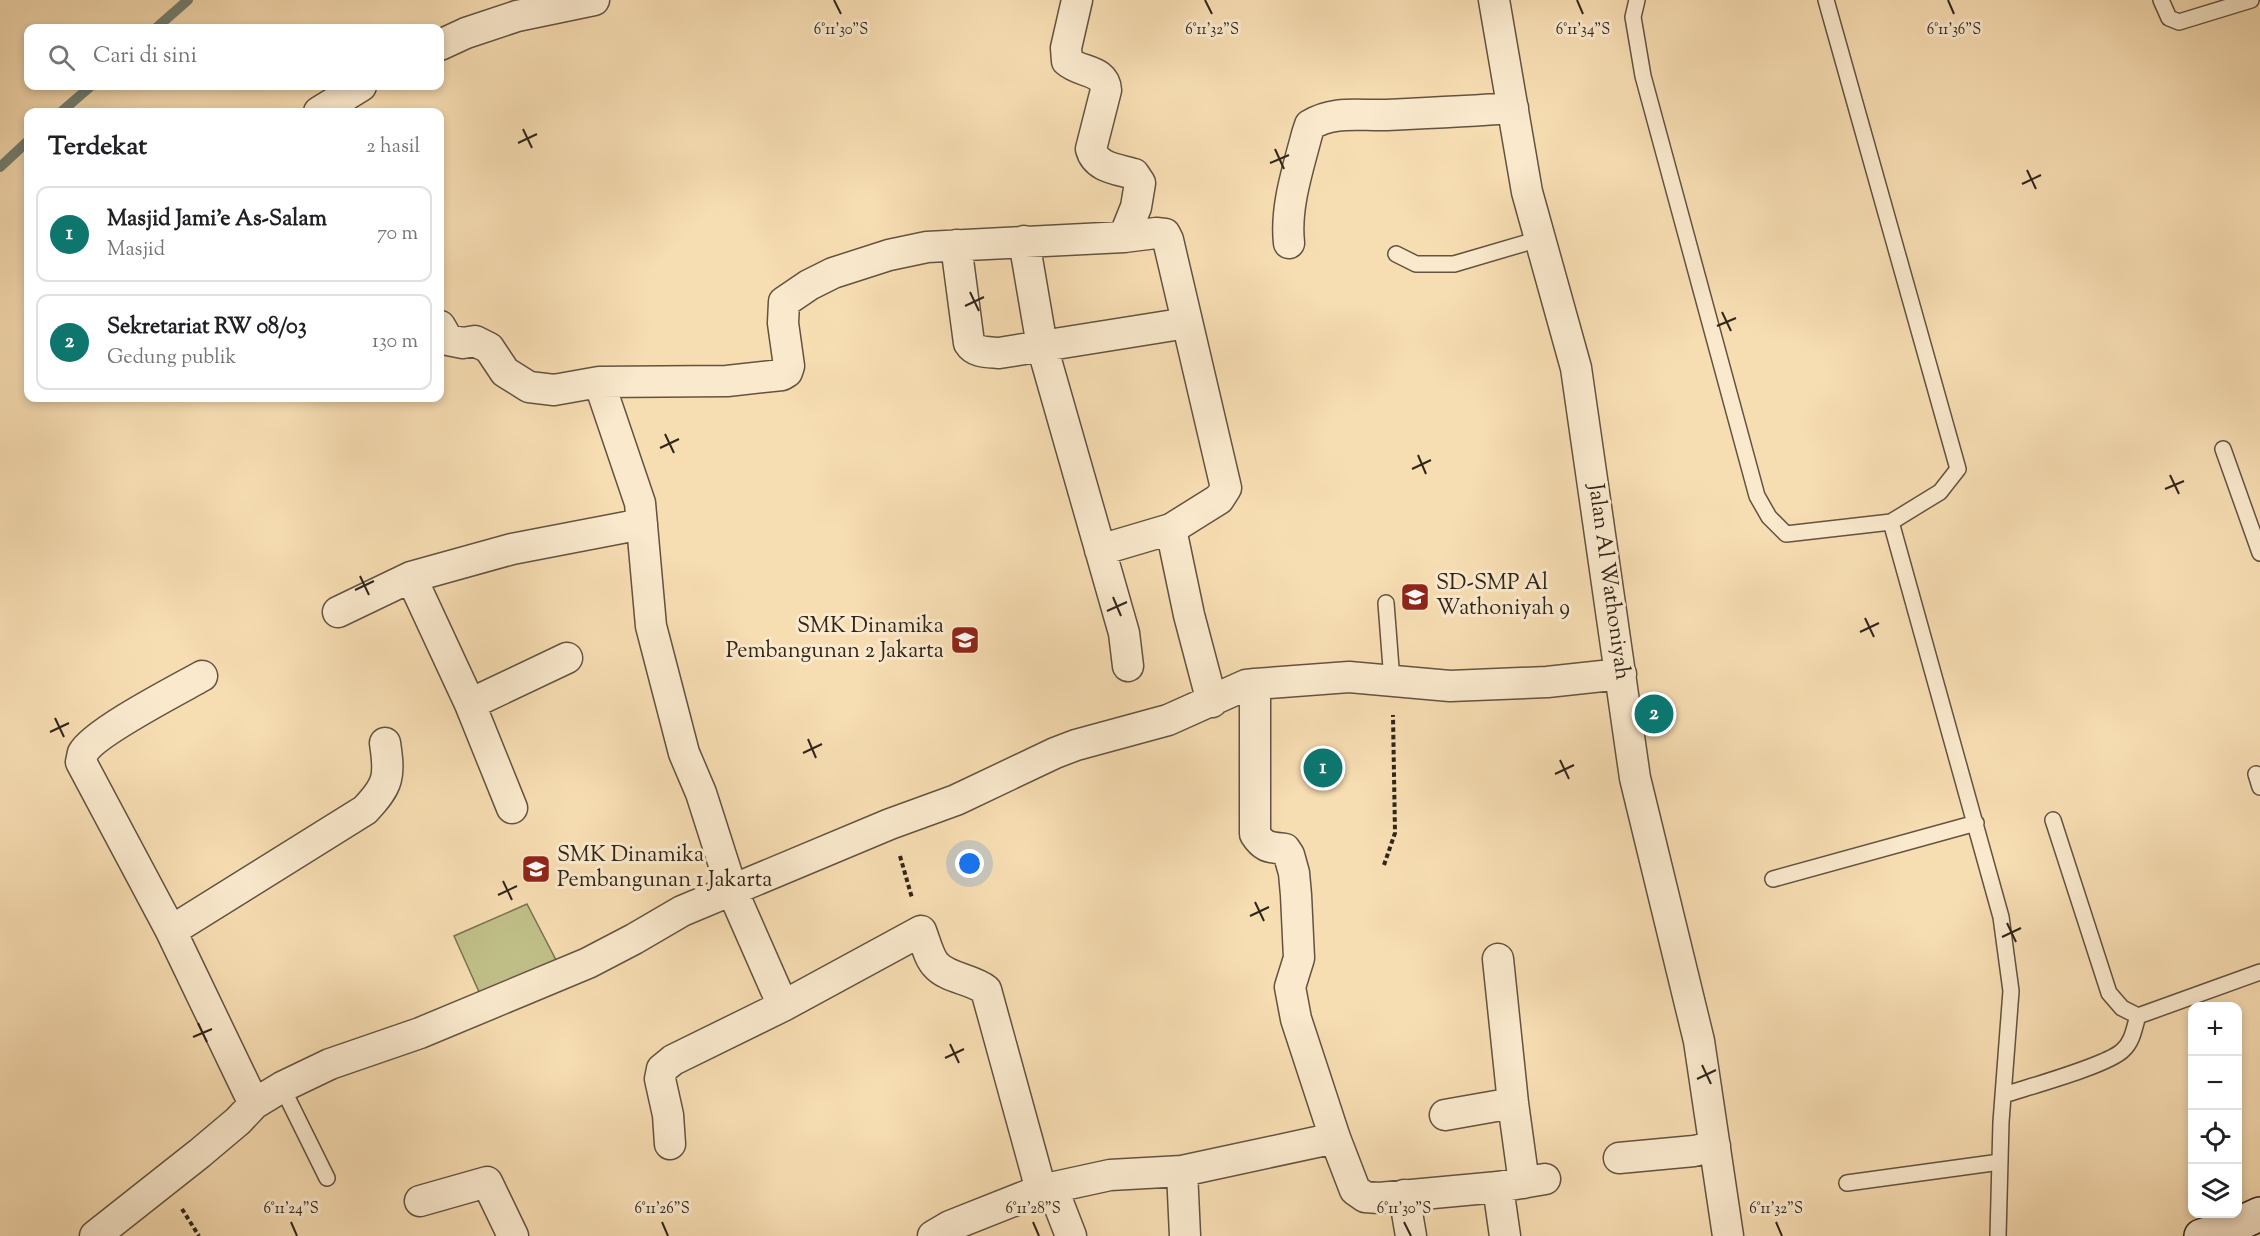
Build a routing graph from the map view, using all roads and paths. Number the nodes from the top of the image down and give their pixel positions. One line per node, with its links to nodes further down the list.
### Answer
1 (594, 0): 8 (street)
2 (1077, 0): 12 (street)
3 (1494, 0): 11 (street, Jalan Al Wathoniyah)
4 (1637, 0): 23 (lane)
5 (1826, 0): 23 (lane)
6 (2161, 0): 7 (lane)
7 (2251, 0)
8 (444, 43)
9 (355, 90): 10 (street)
10 (325, 108)
11 (1512, 108): 13 (street, Jalan Al Wathoniyah); 15 (street)
12 (1124, 237): 14 (street); 18 (street)
13 (1539, 239): 17 (lane); 33 (street, Jalan Al Wathoniyah)
14 (1024, 241): 16 (street); 20 (street)
15 (1288, 243)
16 (956, 245): 20 (street); 21 (street)
17 (1396, 254)
18 (1187, 322): 20 (street); 25 (street)
19 (444, 333): 21 (street)
20 (1042, 346): 26 (street)
21 (600, 382): 24 (street)
22 (2223, 449): 27 (lane)
23 (1891, 522): 42 (lane)
24 (642, 524): 28 (street); 46 (street)
25 (1171, 529): 26 (street); 37 (street)
26 (1100, 550): 32 (street)
27 (2260, 554)
28 (411, 577): 30 (street); 38 (street)
29 (1386, 603): 35 (lane)
30 (338, 612)
31 (567, 658): 38 (street)
32 (1128, 666)
33 (1621, 674): 35 (street); 60 (street, Jalan Al Wathoniyah)
34 (202, 676): 47 (street)
35 (1392, 681): 36 (street); 44 (path)
36 (1255, 684): 37 (street); 58 (street)
37 (1212, 702): 43 (street)
38 (470, 704): 40 (street)
39 (385, 743): 47 (street)
40 (512, 808)
41 (2053, 820): 52 (lane)
42 (1976, 823): 45 (lane); 54 (lane)
43 (890, 824): 46 (street); 48 (path)
44 (1384, 865)
45 (1773, 879)
46 (732, 890): 51 (street); 53 (street)
47 (171, 931): 56 (street)
48 (921, 931): 51 (street); 67 (street)
49 (1498, 959): 55 (street)
50 (2260, 972): 52 (lane)
51 (783, 1006): 59 (street)
52 (2138, 1016): 54 (lane)
53 (282, 1087): 56 (street); 64 (lane)
54 (2004, 1095): 62 (lane)
55 (1513, 1103): 57 (street); 65 (street)
56 (254, 1104): 71 (street)
57 (1445, 1115)
58 (1335, 1138): 63 (street); 68 (street)
59 (670, 1144)
60 (1715, 1146): 61 (street); 78 (street, Jalan Al Wathoniyah)
61 (1619, 1158)
62 (2000, 1162): 66 (lane); 79 (lane)
63 (1182, 1170): 67 (street); 75 (street)
64 (327, 1178)
65 (1522, 1183): 68 (street); 77 (street)
66 (1847, 1184)
67 (1046, 1189): 73 (street); 74 (street)
68 (1404, 1195): 76 (street)
69 (420, 1201): 72 (street)
70 (2260, 1214): 80 (main road)
71 (95, 1236)
72 (513, 1236)
73 (933, 1236)
74 (1071, 1236)
75 (1185, 1236)
76 (1412, 1236)
77 (1505, 1236)
78 (1728, 1236)
79 (1998, 1236)
80 (2201, 1236)

